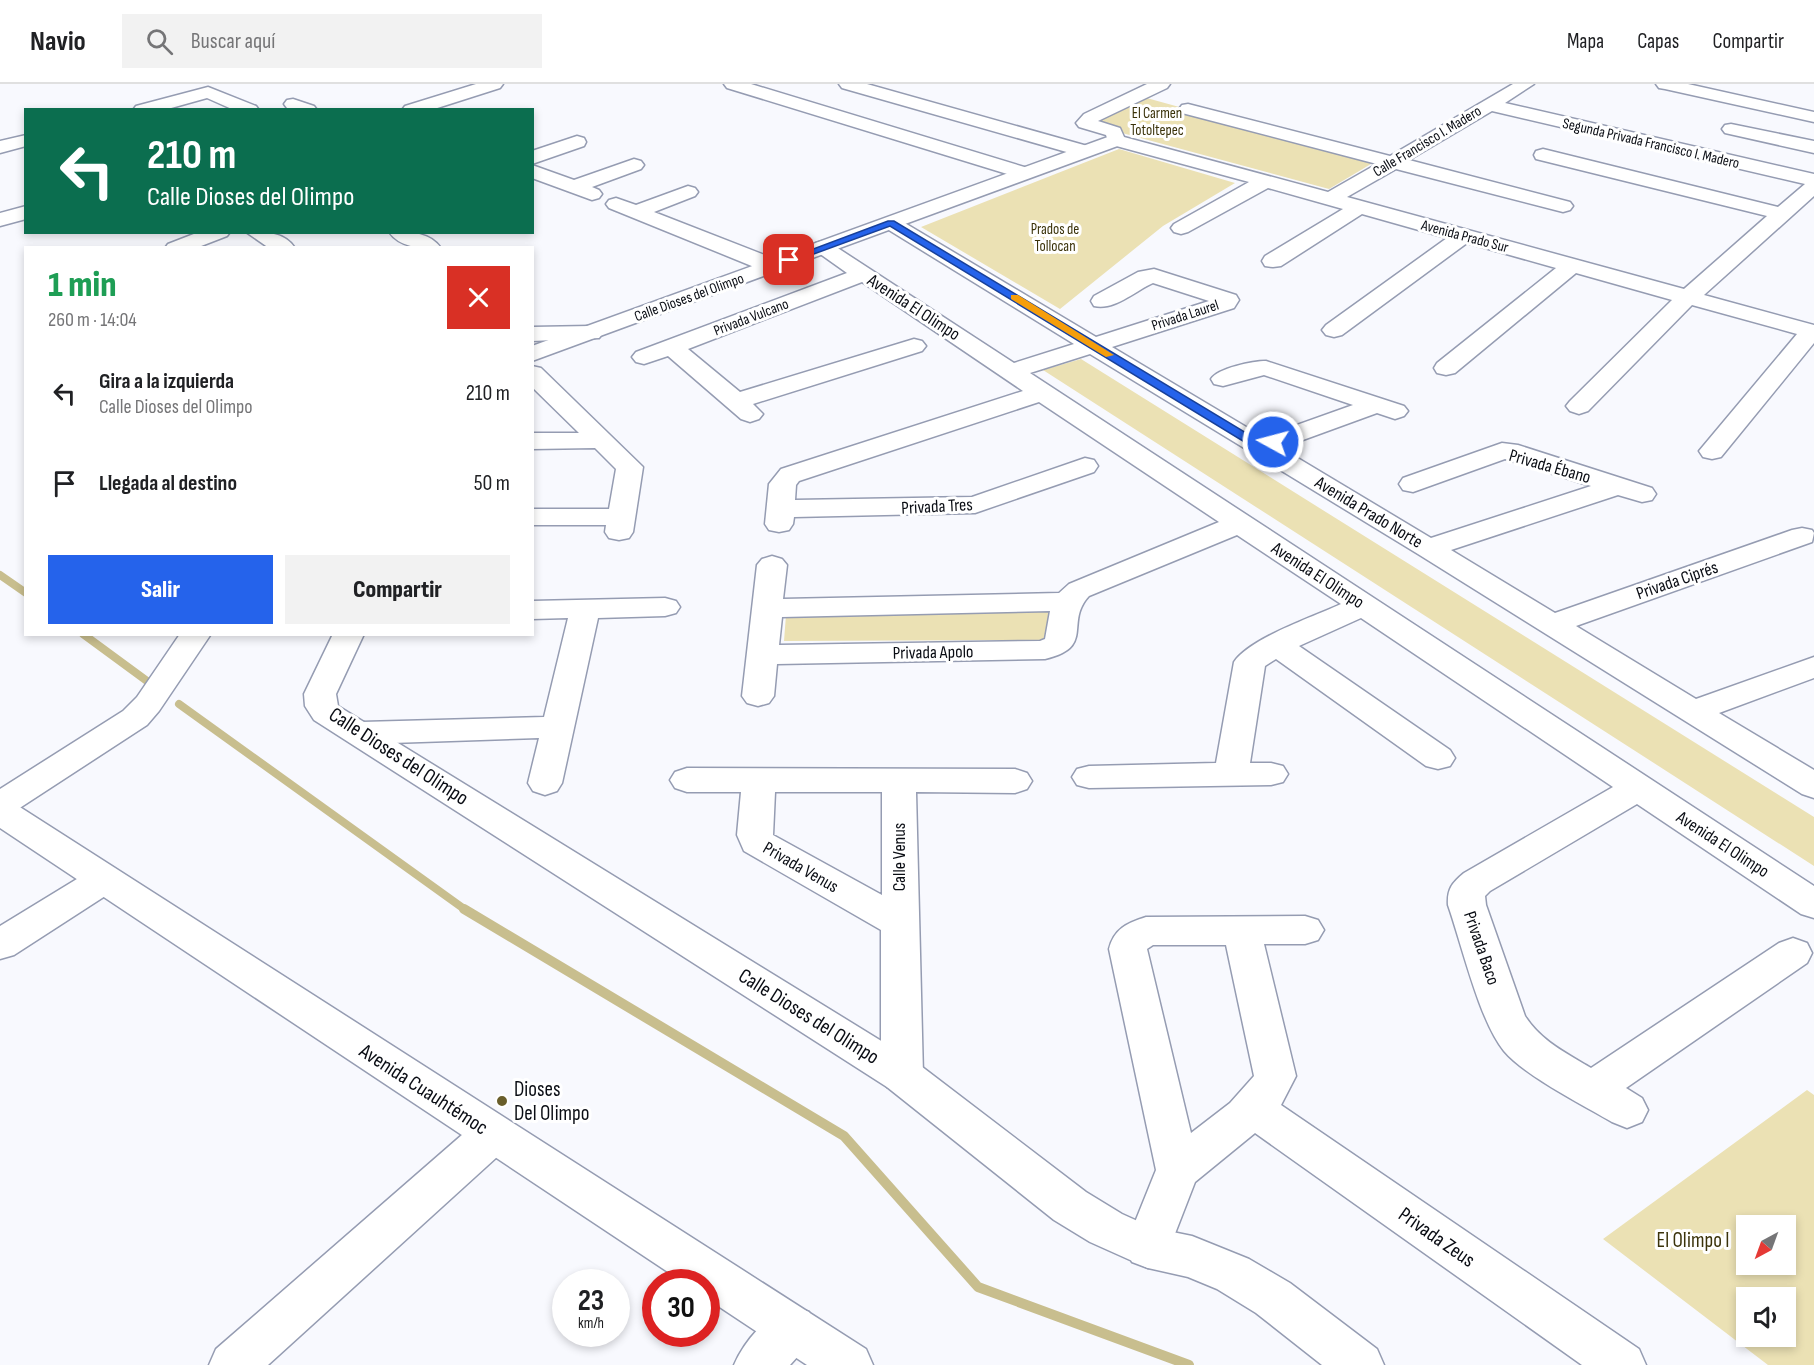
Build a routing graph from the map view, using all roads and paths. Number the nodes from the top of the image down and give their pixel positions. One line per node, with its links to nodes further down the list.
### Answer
1 (494, 84): 18 (street)
2 (733, 84): 38 (street)
3 (848, 84): 9 (street)
4 (903, 84): 9 (street)
5 (1161, 84): 25 (street)
6 (1525, 84): 10 (street, Calle Francisco I. Madero)
7 (1665, 84): 21 (street)
8 (1733, 84): 12 (street)
9 (880, 93): 13 (street); 22 (street)
10 (1507, 94): 14 (street, Calle Francisco I. Madero); 35 (street, Segunda Privada Francisco I. Madero)
11 (208, 95): 16 (street); 17 (street)
12 (1814, 102)
13 (851, 105)
14 (1488, 105): 20 (street, Calle Francisco I. Madero); 40 (street, Segunda Privada Francisco I. Madero)
15 (992, 106): 22 (street)
16 (149, 108)
17 (244, 108)
18 (417, 108)
19 (1188, 109): 34 (street)
20 (1468, 116): 28 (street); 34 (street, Calle Francisco I. Madero)
21 (1814, 117)
22 (964, 118): 23 (street); 31 (street)
23 (940, 129)
24 (1731, 129): 30 (street)
25 (1115, 136): 31 (street, Calle Dioses del Olimpo); 39 (street, Avenida Prado Sur); 42 (street)
26 (24, 141): 29 (street)
27 (577, 142): 33 (street)
28 (1574, 142)
29 (0, 147)
30 (1814, 147)
31 (1083, 151): 38 (street, Calle Dioses del Olimpo)
32 (1543, 155): 48 (street)
33 (534, 157)
34 (1392, 162): 42 (street, Calle Francisco I. Madero); 44 (street)
35 (1814, 162)
36 (634, 165): 37 (street)
37 (534, 172)
38 (1024, 173): 50 (street, Calle Dioses del Olimpo)
39 (1264, 182): 42 (street, Avenida Prado Sur); 51 (street)
40 (1813, 187): 48 (street)
41 (688, 192): 46 (street)
42 (1335, 196): 45 (street, Avenida Prado Sur); 64 (street)
43 (616, 204): 46 (street)
44 (1563, 206)
45 (1358, 208): 55 (street, Avenida Prado Sur); 60 (street)
46 (636, 212): 62 (street)
47 (24, 213): 49 (street)
48 (1783, 214): 64 (street)
49 (0, 220)
50 (891, 223): 59 (street, Calle Dioses del Olimpo); 70 (street, Avenida Prado Norte)
51 (1181, 228)
52 (214, 234): 56 (street)
53 (260, 234): 57 (street)
54 (403, 234): 58 (street)
55 (1463, 236): 61 (street, Avenida Prado Sur); 67 (street)
56 (181, 246)
57 (281, 246)
58 (427, 246)
59 (823, 248): 62 (street, Calle Dioses del Olimpo); 63 (street, Avenida El Olimpo)
60 (1273, 261)
61 (1572, 266): 64 (street, Avenida Prado Sur); 75 (street)
62 (772, 267): 68 (street, Calle Dioses del Olimpo)
63 (864, 274): 72 (street, Privada Vulcano); 76 (street, Avenida El Olimpo)
64 (1693, 293): 66 (street, Avenida Prado Sur); 80 (street)
65 (1102, 300): 70 (street, Privada Laurel)
66 (1813, 328): 84 (street)
67 (1334, 330)
68 (591, 333): 69 (street); 73 (street, Calle Dioses del Olimpo)
69 (534, 334)
70 (1093, 345): 76 (street, Privada Laurel); 83 (street, Avenida Prado Norte)
71 (914, 346): 72 (street)
72 (672, 347): 74 (street, Privada Vulcano)
73 (534, 353)
74 (644, 357)
75 (1446, 368)
76 (1012, 371): 79 (street, Avenida El Olimpo)
77 (534, 375): 81 (street)
78 (1223, 379): 83 (street)
79 (1044, 392): 85 (street, Privada Tres); 88 (street, Avenida El Olimpo)
80 (1579, 406)
81 (601, 440): 82 (street); 87 (street)
82 (534, 441)
83 (1260, 447): 90 (street, Avenida Prado Norte)
84 (1712, 452)
85 (1085, 466)
86 (1413, 484): 90 (street, Privada Ébano)
87 (534, 517)
88 (1239, 524): 92 (street); 93 (street, Avenida El Olimpo)
89 (1802, 536): 98 (street, Privada Ciprés)
90 (1428, 548): 98 (street, Avenida Prado Norte)
91 (772, 565): 95 (street)
92 (1067, 602): 95 (street); 102 (street, Privada Apolo)
93 (1364, 605): 101 (street); 118 (street, Avenida El Olimpo)
94 (665, 607): 97 (street)
95 (768, 608): 102 (street)
96 (534, 610): 97 (street)
97 (585, 610): 106 (street)
98 (1552, 624): 105 (street, Avenida Prado Norte)
99 (195, 636): 119 (street)
100 (348, 636): 107 (street, Calle Dioses del Olimpo)
101 (1276, 645): 108 (street); 110 (street)
102 (762, 655): 104 (street)
103 (1814, 667): 105 (street)
104 (758, 696)
105 (1693, 711): 117 (street, Avenida Prado Norte)
106 (557, 727): 107 (street); 116 (street)
107 (362, 734): 128 (street, Calle Dioses del Olimpo)
108 (1438, 758)
109 (1272, 774): 110 (street)
110 (1231, 775): 111 (street)
111 (1089, 777)
112 (687, 780): 113 (street)
113 (759, 780): 114 (street); 123 (street, Privada Venus)
114 (900, 780): 115 (street); 123 (street, Calle Venus)
115 (1015, 781)
116 (545, 783)
117 (1814, 786)
118 (1638, 788): 122 (street, Avenida El Olimpo); 129 (street, Privada Baco)
119 (0, 805)
120 (0, 811): 121 (street, Avenida Cuauhtémoc)
121 (103, 880): 126 (street); 132 (street, Avenida Cuauhtémoc)
122 (1814, 904)
123 (899, 922): 128 (street, Calle Venus)
124 (1242, 930): 125 (street); 130 (street); 133 (street)
125 (1305, 930)
126 (0, 945)
127 (1793, 953): 129 (street)
128 (902, 1075): 134 (street, Calle Dioses del Olimpo)
129 (1592, 1089): 131 (street, Privada Baco)
130 (1252, 1108): 133 (street); 140 (street, Privada Zeus)
131 (1627, 1110)
132 (493, 1134): 135 (street, Avenida Cuauhtémoc); 136 (street)
133 (1178, 1171): 134 (street)
134 (1148, 1247): 139 (street, Calle Dioses del Olimpo)
135 (792, 1329): 137 (street); 138 (street, Avenida Cuauhtémoc)
136 (233, 1365)
137 (758, 1365)
138 (849, 1365)
139 (1360, 1365)
140 (1622, 1365)

